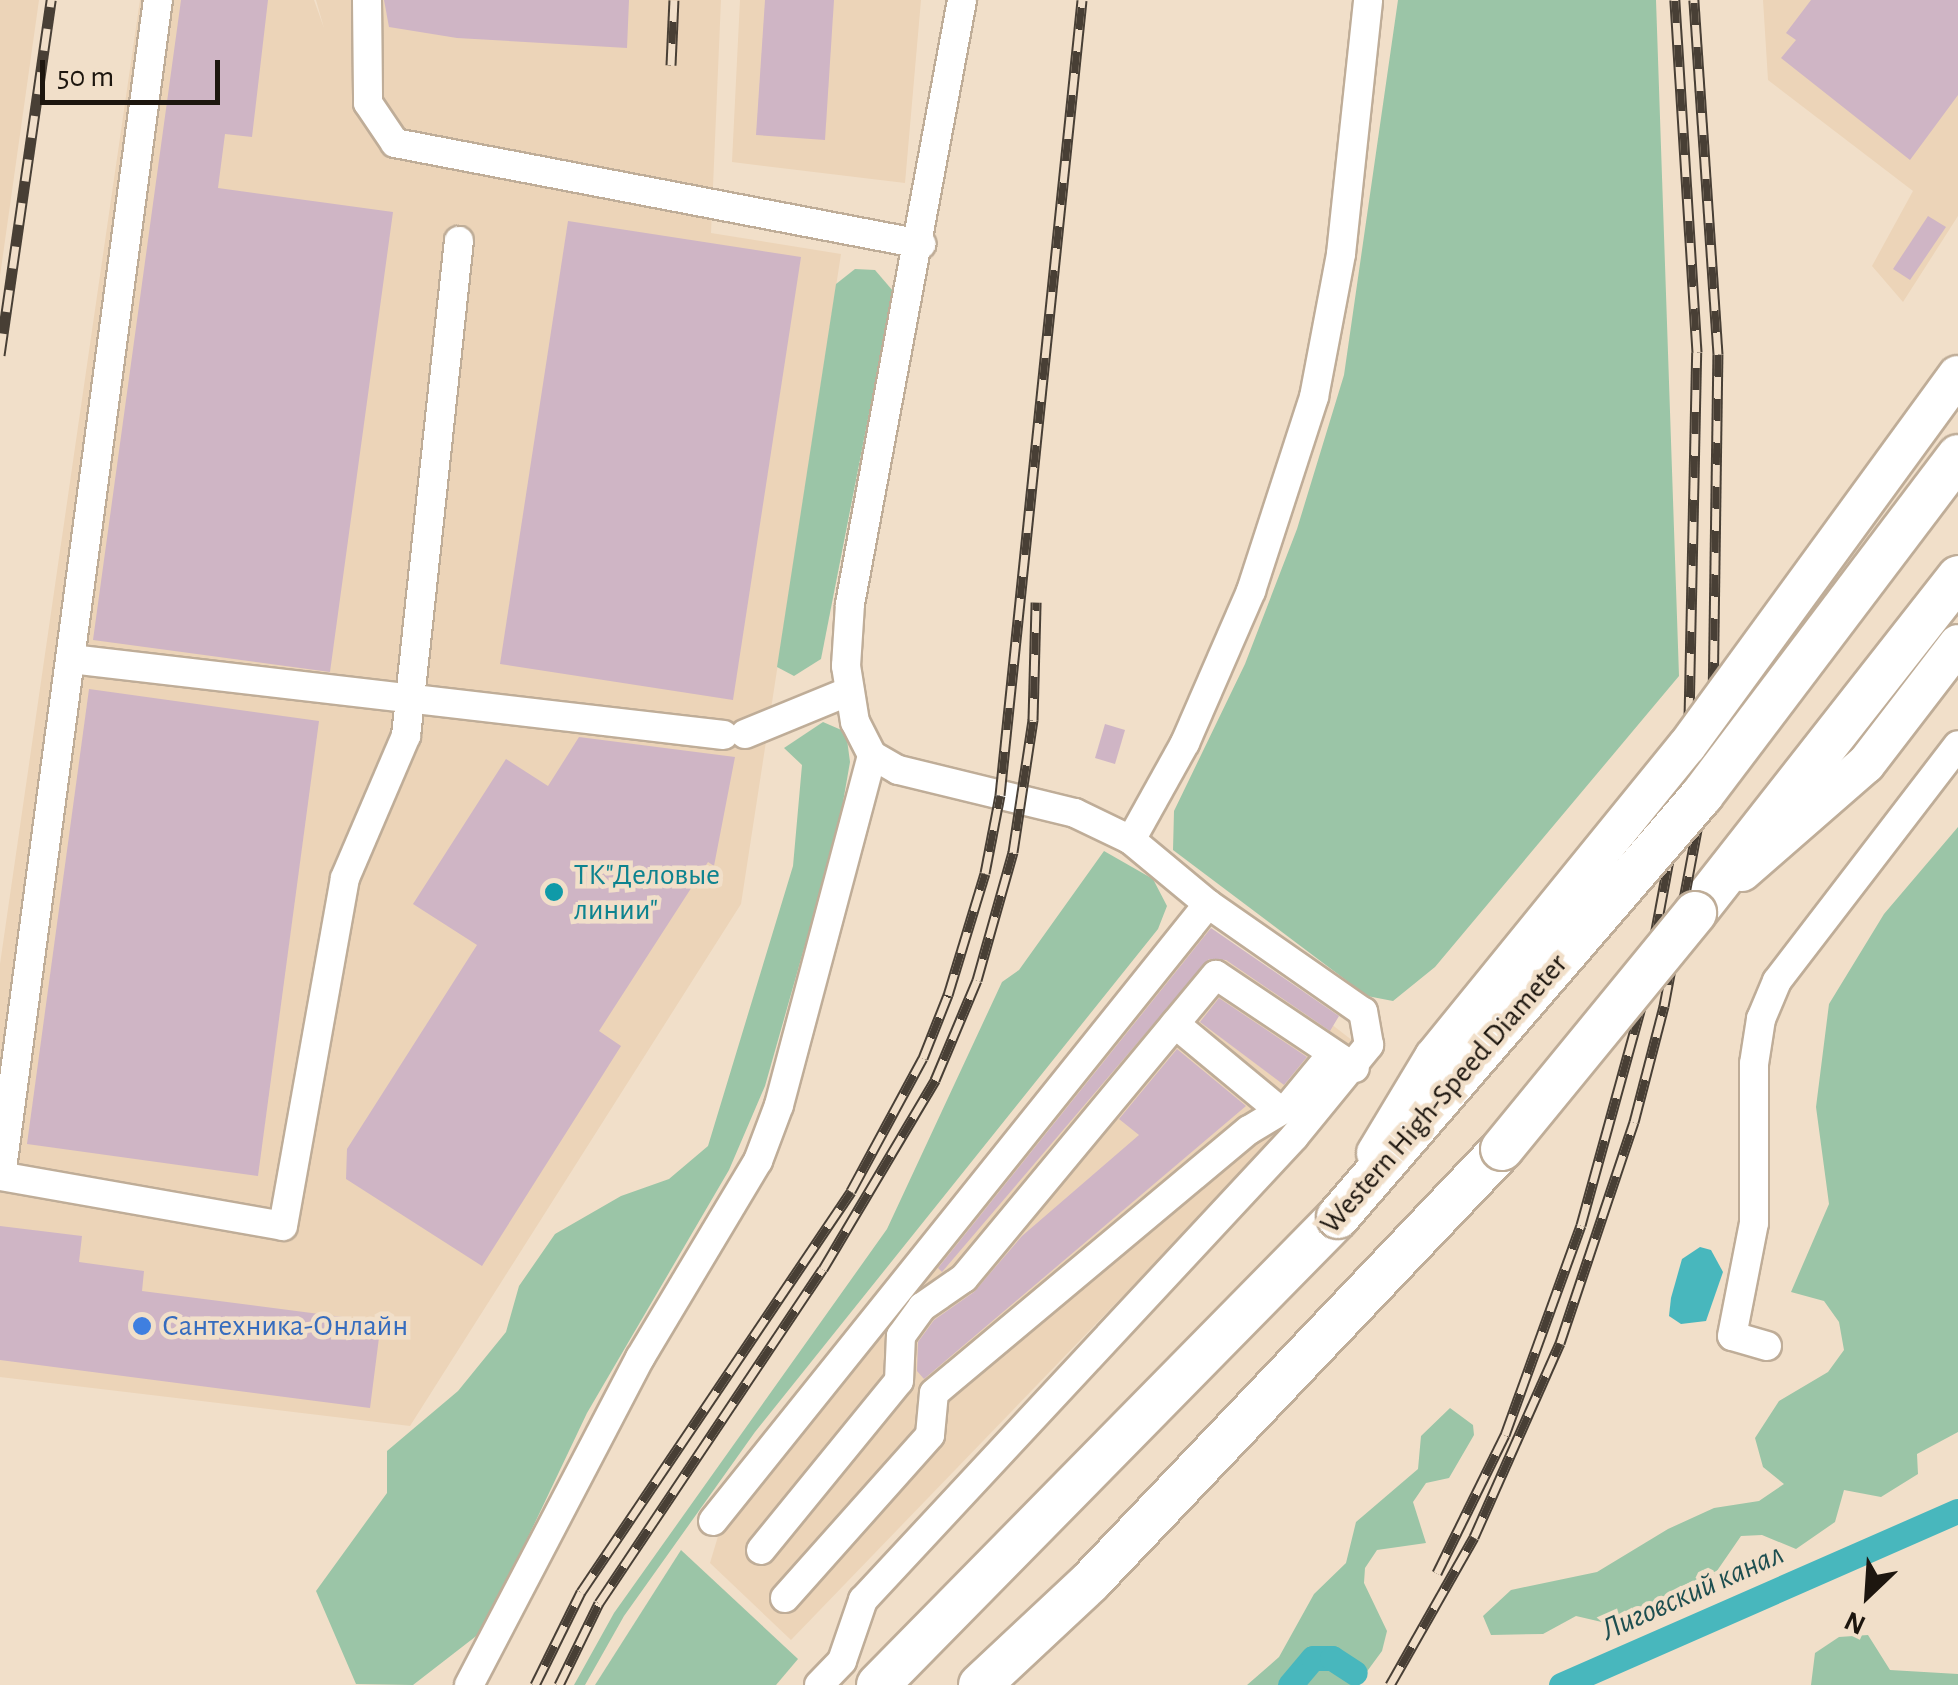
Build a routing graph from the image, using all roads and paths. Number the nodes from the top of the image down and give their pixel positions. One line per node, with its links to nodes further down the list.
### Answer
1 (158, 0): 11 (street)
2 (367, 0): 6 (street)
3 (962, 0): 6 (street)
4 (1368, 0): 16 (street)
5 (459, 241): 13 (street)
6 (921, 244): 12 (street)
7 (1958, 375): 23 (main road, bridge)
8 (1958, 456): 23 (highway, Western High-Speed Diameter, bridge)
9 (1958, 577): 18 (highway)
10 (1958, 644): 18 (main road)
11 (71, 659): 13 (street); 22 (street)
12 (850, 691): 13 (street); 15 (street)
13 (410, 700): 22 (street)
14 (1958, 745): 24 (street)
15 (872, 754): 16 (street); 30 (street)
16 (1131, 840): 17 (street)
17 (1208, 904): 20 (street); 27 (street)
18 (1695, 913): 33 (highway, bridge)
19 (1175, 1024): 20 (street); 21 (street); 25 (street)
20 (1343, 1062): 21 (street); 31 (street)
21 (1280, 1111): 26 (street)
22 (0, 1176)
23 (1338, 1217): 32 (highway, Western High-Speed Diameter)
24 (1767, 1346)
25 (899, 1381): 26 (street); 28 (street)
26 (932, 1416): 29 (street)
27 (713, 1521)
28 (761, 1550)
29 (785, 1598)
30 (470, 1685)
31 (819, 1685)
32 (878, 1685)
33 (980, 1685)

